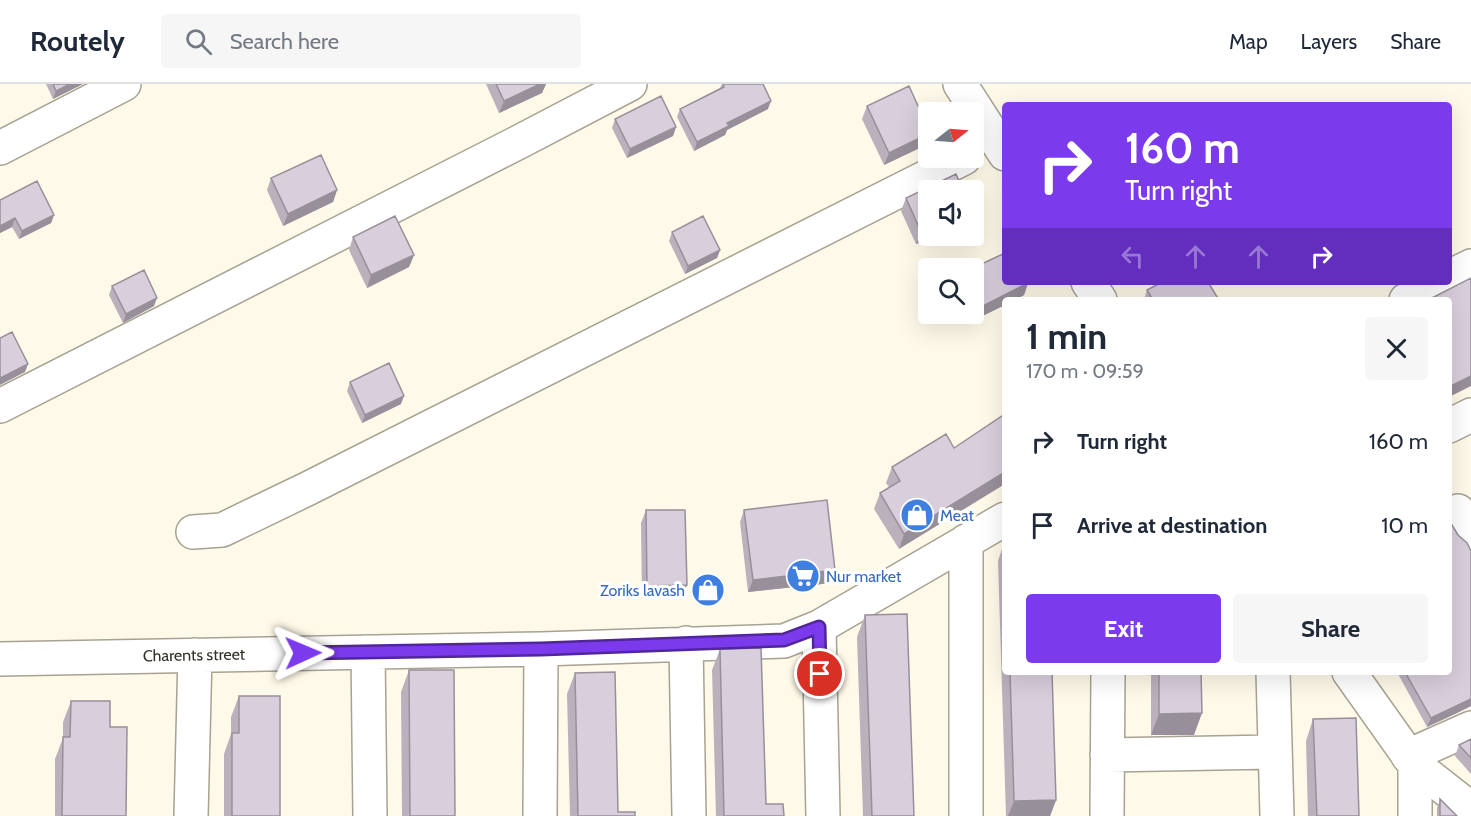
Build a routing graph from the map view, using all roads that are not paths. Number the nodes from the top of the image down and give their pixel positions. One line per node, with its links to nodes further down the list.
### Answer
1 (124, 84): 4 (street)
2 (630, 84): 11 (street)
3 (960, 84): 5 (street)
4 (0, 148)
5 (992, 149)
6 (944, 168): 15 (street)
7 (1471, 266): 8 (street)
8 (1452, 276)
9 (1434, 285): 10 (street)
10 (1412, 297)
11 (0, 406)
12 (1471, 415): 13 (street)
13 (1452, 424)
14 (1002, 521): 16 (street, Charents street)
15 (193, 532)
16 (966, 542): 17 (street, Charents street); 36 (street)
17 (819, 627): 18 (street, Charents street); 35 (street)
18 (686, 644): 19 (street, Charents street); 34 (street)
19 (541, 649): 20 (street, Charents street); 33 (street)
20 (368, 652): 21 (street, Charents street); 32 (street)
21 (195, 655): 22 (street, Charents street); 31 (street)
22 (0, 659)
23 (1108, 675): 28 (street)
24 (1273, 675): 27 (street)
25 (1351, 675): 29 (street)
26 (1471, 728): 29 (street)
27 (1275, 752): 28 (street); 38 (street)
28 (1107, 755): 37 (street)
29 (1412, 760): 30 (street); 39 (street)
30 (1471, 809)
31 (191, 816)
32 (370, 816)
33 (540, 816)
34 (689, 816)
35 (823, 816)
36 (966, 816)
37 (1107, 816)
38 (1277, 816)
39 (1415, 816)

